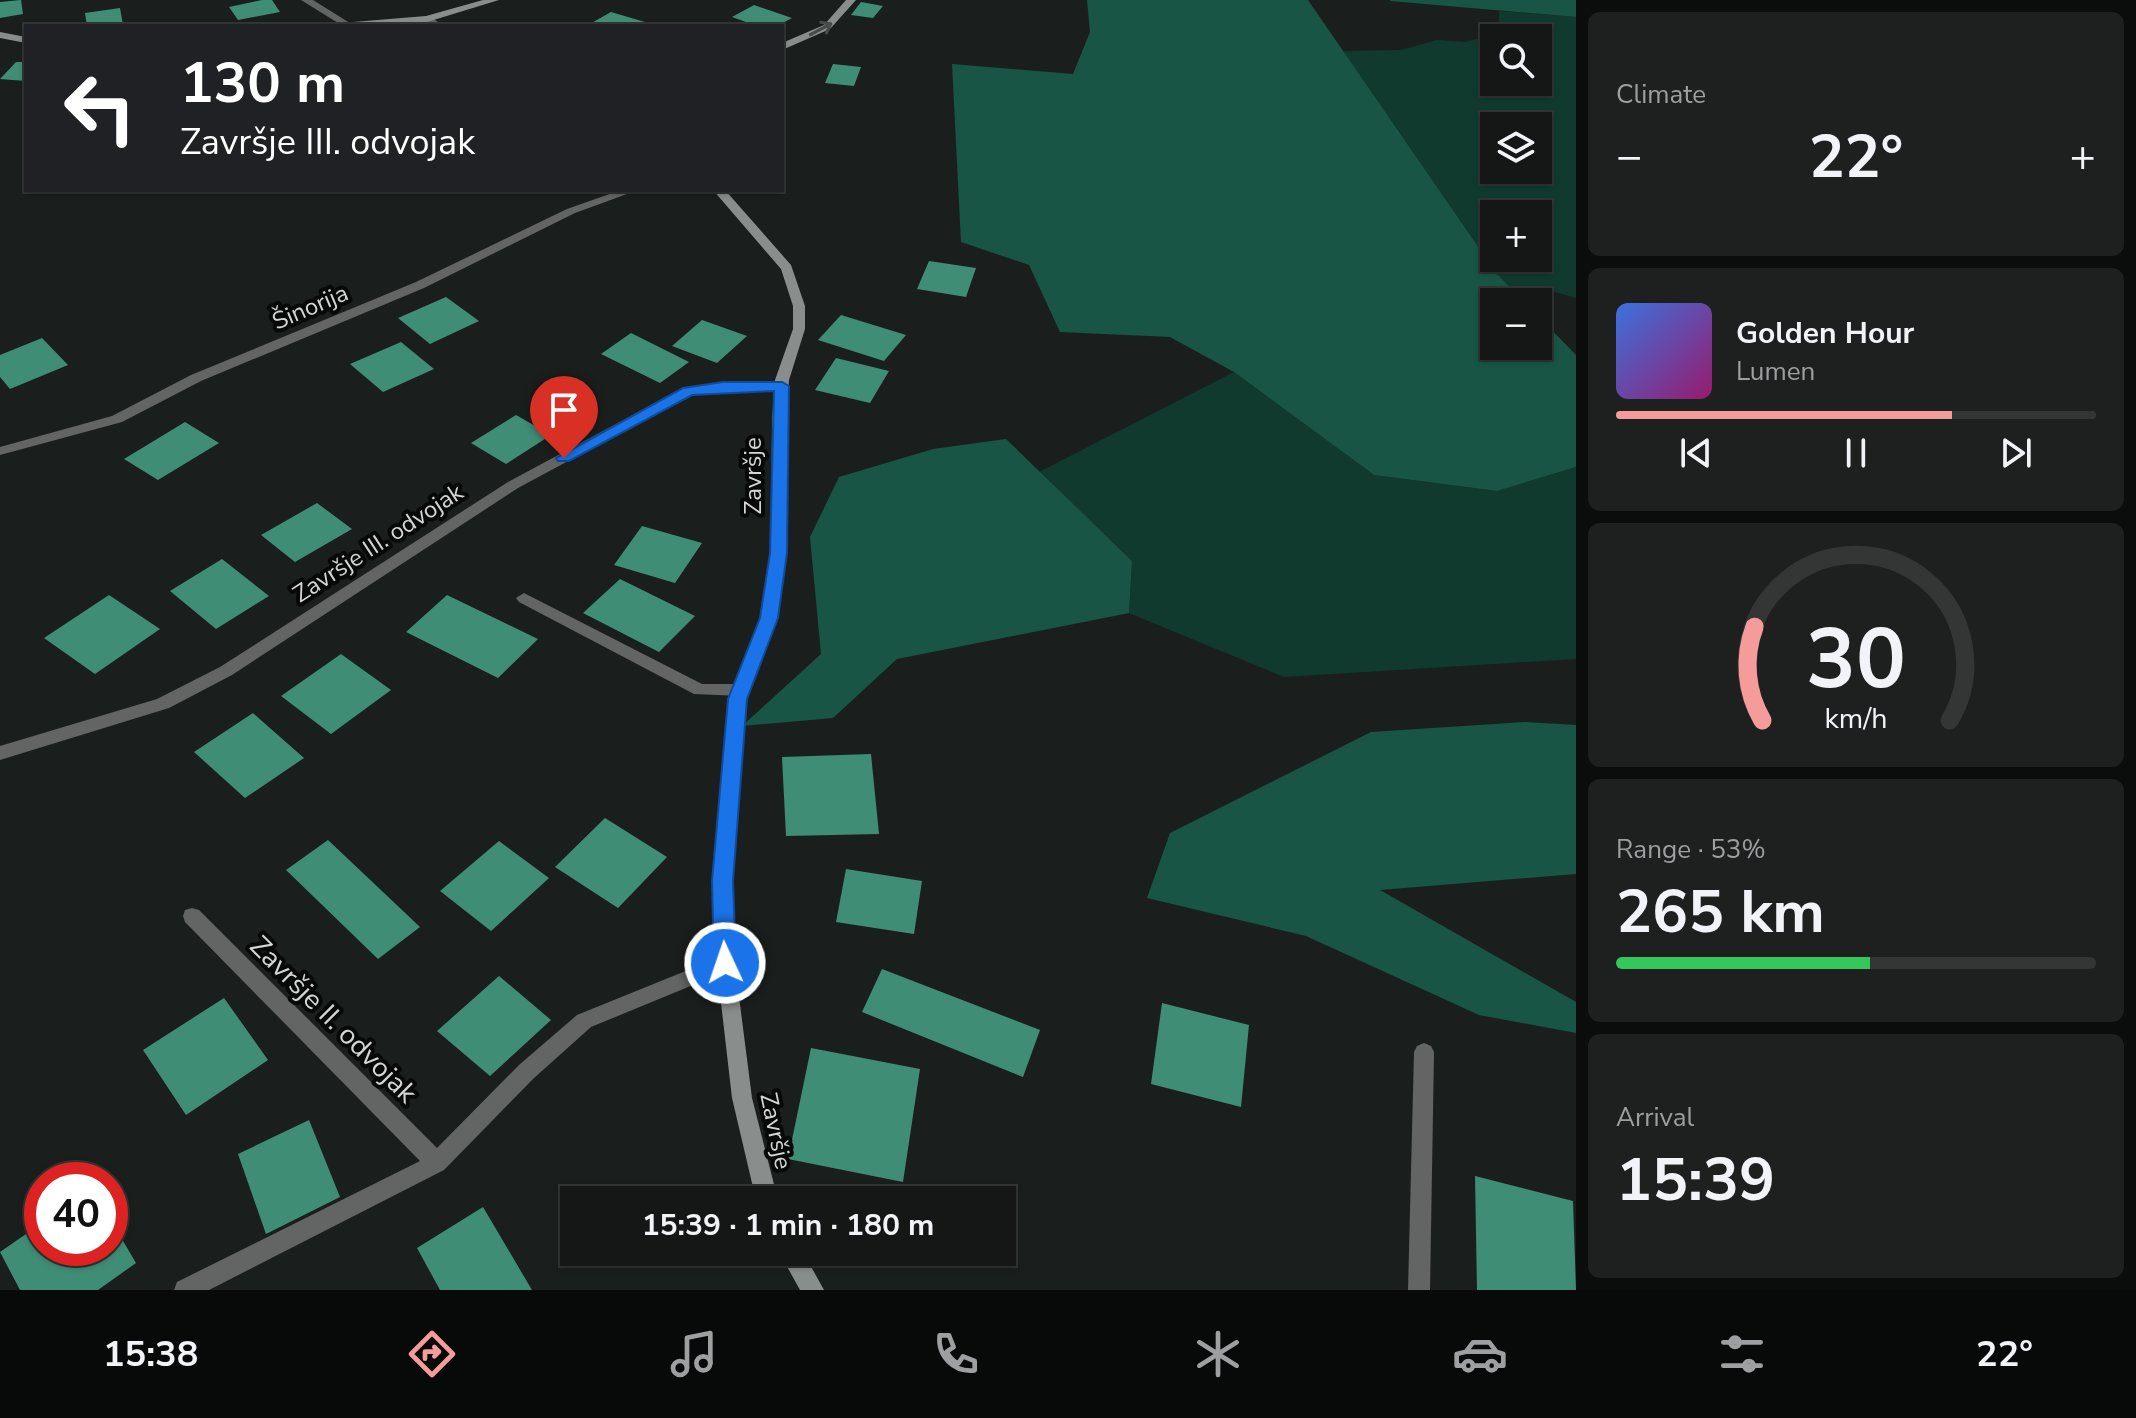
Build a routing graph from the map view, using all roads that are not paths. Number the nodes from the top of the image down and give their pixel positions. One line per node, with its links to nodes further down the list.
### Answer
1 (306, 0): 5 (street)
2 (494, 0): 4 (street)
3 (851, 0): 10 (street, one-way to 3)
4 (427, 19): 6 (street); 7 (street)
5 (346, 24)
6 (361, 24)
7 (436, 24)
8 (0, 35): 9 (street)
9 (24, 40)
10 (784, 46)
11 (626, 192): 14 (street, Šinorija)
12 (721, 192): 13 (street, Završje)
13 (782, 386): 16 (street, Završje); 17 (street, Završje III. odvojak)
14 (0, 451)
15 (524, 598): 16 (street)
16 (741, 690): 19 (street, Završje)
17 (0, 753)
18 (192, 916): 21 (street, Završje II. odvojak)
19 (725, 963): 21 (street); 22 (street, Završje)
20 (1424, 1052): 26 (street)
21 (437, 1163): 24 (street)
22 (764, 1186)
23 (798, 1266): 25 (street)
24 (185, 1290)
25 (813, 1290)
26 (1419, 1290)

